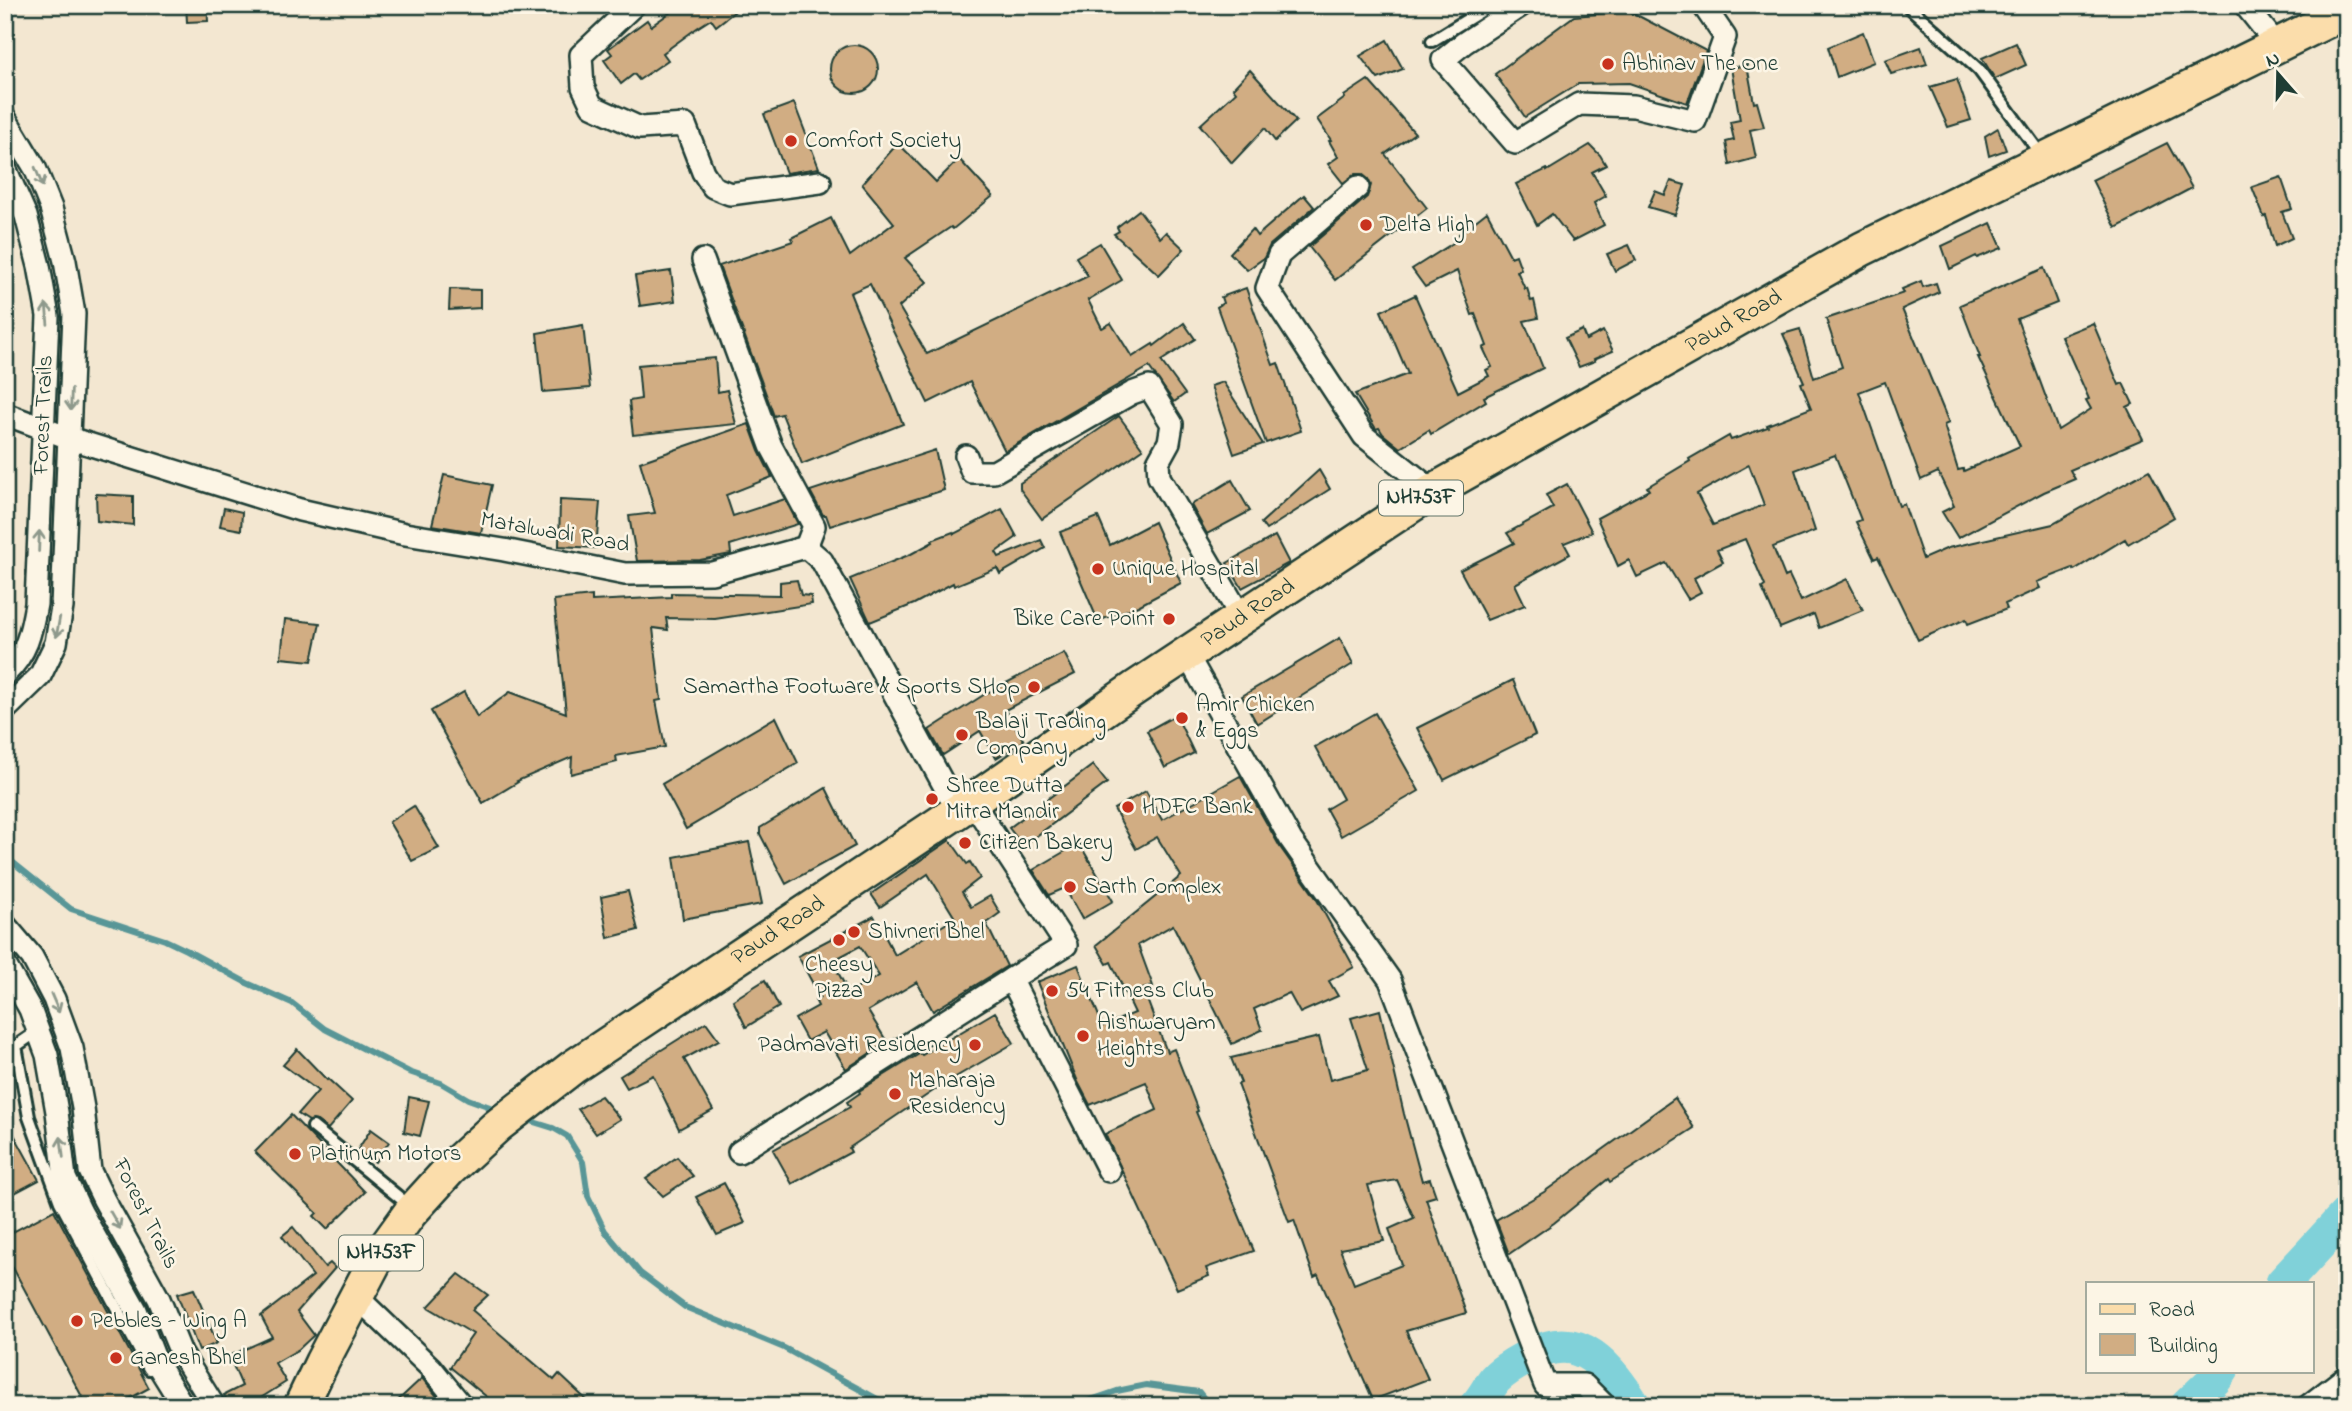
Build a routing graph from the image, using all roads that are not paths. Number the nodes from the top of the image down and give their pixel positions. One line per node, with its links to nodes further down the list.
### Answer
1 (635, 5): 13 (street)
2 (1491, 5): 8 (lane)
3 (1522, 5): 4 (street)
4 (1703, 5)
5 (1907, 5): 11 (lane)
6 (2245, 5): 9 (street)
7 (2347, 11): 9 (main road, Paud Road / NH753F)
8 (1432, 41)
9 (2277, 45): 11 (main road, Paud Road / NH753F)
10 (5, 118): 18 (street, Forest Trails, one-way to 18)
11 (2044, 158): 20 (main road, Paud Road / NH753F)
12 (5, 168): 17 (street, one-way to 12)
13 (820, 182)
14 (1358, 187): 20 (street)
15 (704, 260): 21 (street)
16 (5, 414): 17 (street, Matalwadi Road)
17 (43, 428): 18 (street, Matalwadi Road); 24 (street, one-way to 17)
18 (69, 438): 21 (street, Matalwadi Road); 25 (street, Forest Trails, one-way to 25)
19 (966, 456): 22 (street)
20 (1433, 491): 22 (main road, Paud Road / NH753F)
21 (806, 547): 27 (street)
22 (1241, 617): 23 (main road, Paud Road / NH753F)
23 (1186, 653): 27 (main road, Paud Road / NH753F); 44 (street)
24 (12, 668): 25 (street)
25 (40, 676): 26 (street, Forest Trails)
26 (5, 710)
27 (965, 806): 30 (street); 35 (main road, Paud Road / NH753F)
28 (5, 925): 29 (street, Forest Trails)
29 (13, 962): 31 (street); 37 (street, Forest Trails, one-way to 37)
30 (1011, 979): 33 (street); 34 (street)
31 (38, 1031): 39 (street, one-way to 31); 39 (lane)
32 (313, 1127): 35 (lane)
33 (739, 1152)
34 (1109, 1171)
35 (414, 1209): 36 (main road, Paud Road / NH753F)
36 (356, 1296): 42 (main road, Paud Road / NH753F); 43 (street)
37 (191, 1370): 39 (street); 41 (street, Forest Trails)
38 (2347, 1376): 45 (street)
39 (169, 1382): 40 (street)
40 (183, 1406)
41 (214, 1406)
42 (302, 1406)
43 (462, 1406)
44 (1605, 1406)
45 (2308, 1406)

